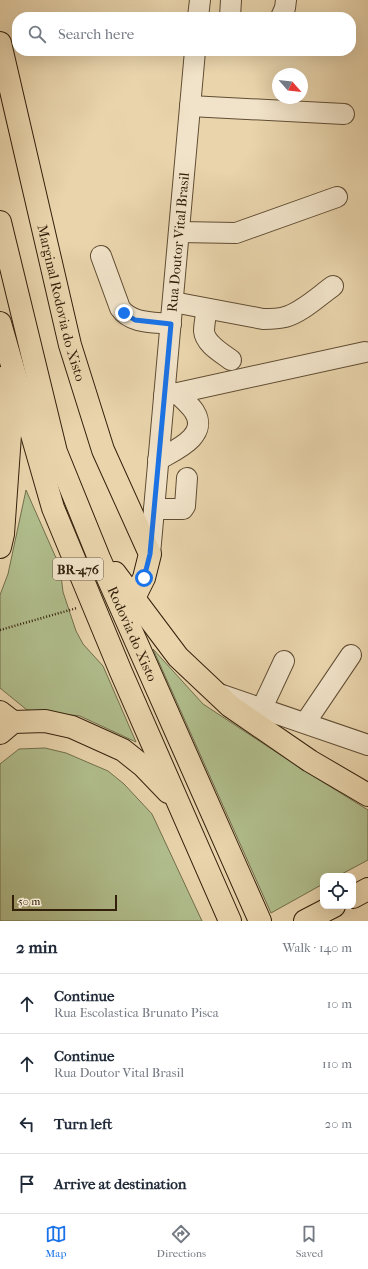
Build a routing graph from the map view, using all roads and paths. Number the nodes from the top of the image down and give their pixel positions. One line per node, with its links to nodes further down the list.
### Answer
1 (200, 0): 4 (street)
2 (231, 0): 5 (street)
3 (286, 0): 6 (street)
4 (199, 12)
5 (230, 12)
6 (283, 12)
7 (0, 43): 27 (main road, Marginal Rodovia do Xisto)
8 (195, 56): 9 (street, Rua Doutor Vital Brasil)
9 (190, 106): 10 (street); 13 (street, Rua Doutor Vital Brasil)
10 (344, 114)
11 (337, 197): 13 (street)
12 (0, 222): 28 (main road, Rodovia do Xisto / BR-476)
13 (179, 232): 16 (street, Rua Doutor Vital Brasil)
14 (101, 256): 18 (street)
15 (333, 286): 17 (street)
16 (173, 302): 17 (street); 18 (street, Rua Doutor Vital Brasil)
17 (207, 309): 21 (street)
18 (171, 324): 22 (street, Rua Doutor Vital Brasil)
19 (1, 325): 26 (main road); 30 (main road, Rodovia do Xisto / BR-476)
20 (365, 352): 22 (street)
21 (231, 360)
22 (171, 395): 23 (street, Rua Doutor Vital Brasil); 23 (street)
23 (158, 460): 25 (street, Rua Doutor Vital Brasil)
24 (187, 478): 25 (street)
25 (154, 509): 27 (street, Rua Doutor Vital Brasil)
26 (1, 538)
27 (150, 554): 29 (main road)
28 (100, 558): 29 (main road); 45 (main road, Rodovia do Xisto / BR-476)
29 (134, 598): 34 (main road)
30 (93, 604): 31 (path); 40 (main road, Rodovia do Xisto / BR-476)
31 (0, 630)
32 (351, 656): 37 (street)
33 (284, 661): 35 (street)
34 (215, 692): 35 (street); 39 (main road)
35 (262, 708): 37 (street)
36 (4, 722): 40 (main road)
37 (305, 723): 38 (street)
38 (368, 745)
39 (368, 795)
40 (178, 802): 44 (main road, Rodovia do Xisto / BR-476)
41 (368, 889): 42 (main road)
42 (356, 895)
43 (328, 909): 46 (main road)
44 (230, 921)
45 (260, 921)
46 (304, 921)

